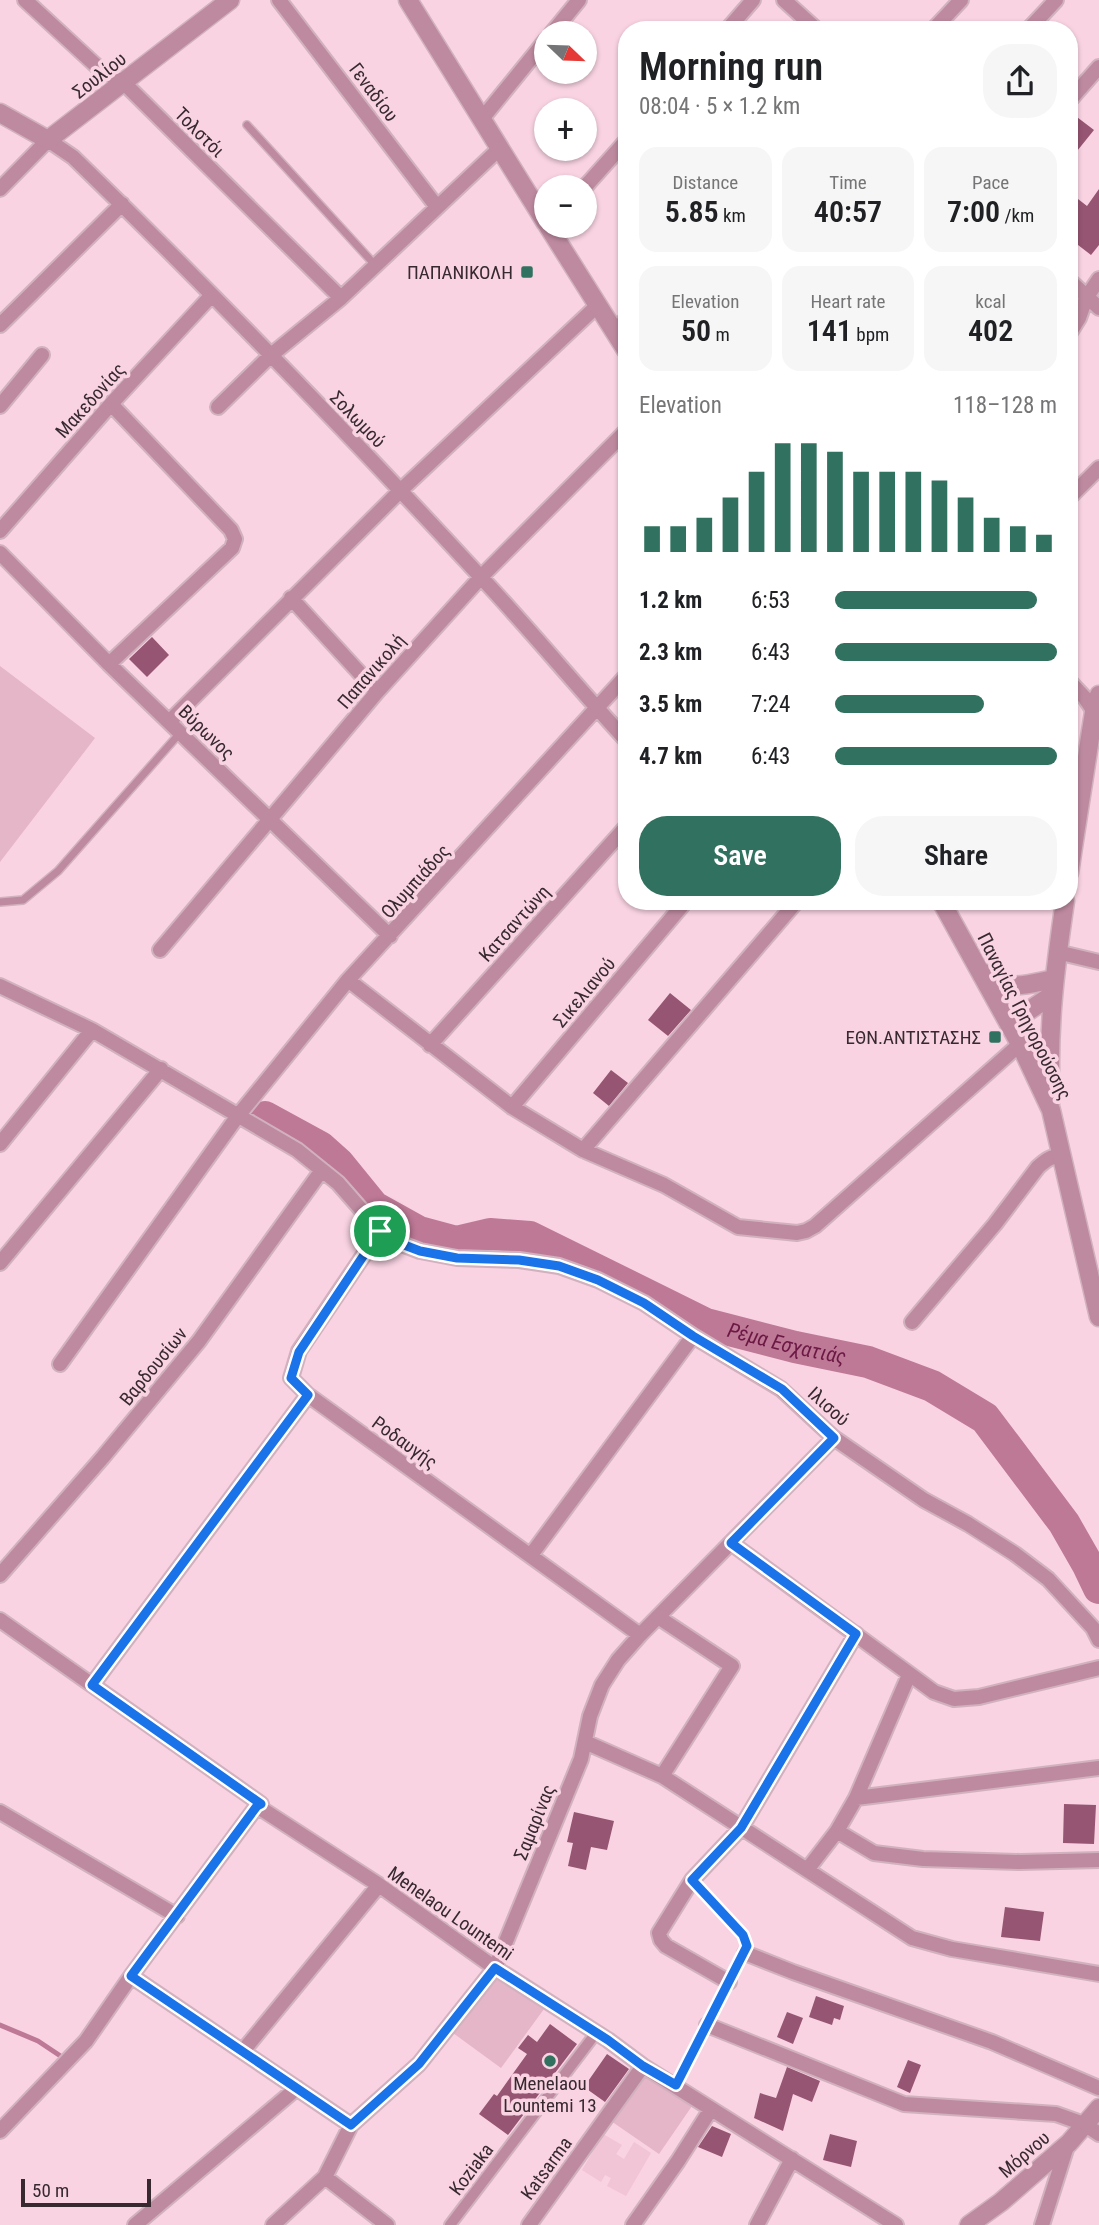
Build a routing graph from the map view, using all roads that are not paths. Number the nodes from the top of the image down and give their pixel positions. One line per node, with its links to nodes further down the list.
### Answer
1 (25, 0): 17 (street, Τολστόι)
2 (230, 0): 17 (street, Σουλίου)
3 (279, 0): 29 (street, Γεναδίου)
4 (579, 0): 10 (street)
5 (753, 0): 11 (street)
6 (784, 0): 12 (street)
7 (961, 0): 13 (street)
8 (1056, 0): 14 (street)
9 (416, 3): 20 (street)
10 (562, 21)
11 (735, 21)
12 (807, 21)
13 (941, 21)
14 (1036, 21)
15 (534, 55): 20 (street)
16 (1099, 67): 18 (street)
17 (123, 82): 22 (street, Σουλίου); 35 (street, Τολστόι)
18 (1078, 92)
19 (0, 113): 22 (street)
20 (481, 120): 23 (street)
21 (247, 125): 31 (lane)
22 (48, 140): 26 (street, Σουλίου); 28 (street, Σολωμού)
23 (499, 149): 27 (street); 29 (street)
24 (618, 150): 25 (street)
25 (596, 175)
26 (0, 189)
27 (534, 203)
28 (121, 204): 34 (street, Σολωμού); 41 (street)
29 (437, 207): 31 (street)
30 (556, 238): 37 (street)
31 (376, 265): 35 (street)
32 (1099, 279): 36 (street)
33 (1078, 290): 36 (street)
34 (211, 296): 43 (street, Σολωμού); 44 (street, Μακεδονίας)
35 (341, 298): 43 (street)
36 (1086, 298): 38 (street); 39 (street)
37 (598, 305): 40 (street); 50 (street)
38 (1099, 309)
39 (1078, 320)
40 (618, 322)
41 (0, 325)
42 (42, 355): 45 (street)
43 (270, 356): 46 (street); 50 (street, Σολωμού)
44 (111, 404): 51 (street, Μακεδονίας); 55 (street)
45 (0, 406)
46 (218, 407)
47 (618, 439): 53 (street, Παπανικολή)
48 (1099, 468): 49 (street)
49 (1078, 489)
50 (400, 491): 53 (street, Σολωμού); 54 (street)
51 (0, 531)
52 (0, 553): 55 (street, Βύρωνος)
53 (481, 577): 58 (street, Παπανικολή); 60 (street, Σολωμού)
54 (292, 598): 58 (street); 61 (street)
55 (109, 664): 61 (street, Βύρωνος)
56 (618, 685): 60 (street, Ολυμπιάδος)
57 (1078, 690): 59 (street)
58 (377, 692): 65 (street, Παπανικολή)
59 (1096, 704): 64 (street)
60 (598, 709): 62 (street, Σολωμού); 73 (street, Ολυμπιάδος)
61 (169, 722): 63 (street, Βύρωνος)
62 (618, 731)
63 (180, 733): 65 (street, Βύρωνος); 68 (lane)
64 (1095, 735): 66 (street)
65 (271, 820): 73 (street, Βύρωνος); 74 (street, Παπανικολή)
66 (1078, 825)
67 (618, 836): 84 (street, Κατσαντώνη)
68 (0, 902)
69 (678, 910): 86 (street, Σικελιανού)
70 (786, 910): 90 (street)
71 (946, 910): 77 (street, Παναγίας Γρηγορούσσης)
72 (1064, 910): 75 (street)
73 (390, 936): 78 (street, Ολυμπιάδος)
74 (160, 950)
75 (1057, 952): 76 (street); 80 (street)
76 (1099, 962)
77 (979, 970): 80 (street); 81 (street, Παναγίας Γρηγορούσσης)
78 (348, 980): 84 (street); 88 (street, Ολυμπιάδος)
79 (0, 986): 82 (street, Ιλισού)
80 (1053, 987): 81 (street); 87 (street)
81 (1009, 1024): 83 (street, Παναγίας Γρηγορούσσης)
82 (93, 1030): 85 (street, Ιλισού); 89 (street)
83 (1020, 1044): 87 (street, Παναγίας Γρηγορούσσης); 90 (street)
84 (430, 1045): 86 (street)
85 (162, 1069): 88 (street, Ιλισού); 94 (street)
86 (512, 1107): 90 (street)
87 (1051, 1110): 91 (street, Παναγίας Γρηγορούσσης)
88 (237, 1117): 92 (street, Ιλισού); 98 (street, Ολυμπιάδος)
89 (0, 1144)
90 (583, 1150)
91 (1061, 1156): 95 (street, Παναγίας Γρηγορούσσης); 96 (street)
92 (321, 1170): 93 (street, Ιλισού); 103 (street, Βαρδουσίων)
93 (380, 1231): 97 (street, Ιλισού); 99 (street, Ροδαυγής)
94 (0, 1263)
95 (1099, 1317)
96 (912, 1322)
97 (693, 1336): 100 (street, Ιλισού); 102 (street)
98 (60, 1364)
99 (308, 1395): 102 (street, Ροδαυγής); 111 (street)
100 (834, 1438): 101 (street, Σαμαρίνας); 108 (street, Ιλισού)
101 (731, 1543): 104 (street, Σαμαρίνας); 106 (street)
102 (531, 1555): 107 (street, Ροδαυγής)
103 (0, 1575)
104 (658, 1617): 107 (street, Σαμαρίνας); 114 (street)
105 (0, 1620): 111 (street, Menelaou Lountemi)
106 (856, 1634): 110 (street); 118 (street)
107 (640, 1635): 112 (street, Σαμαρίνας)
108 (1099, 1640)
109 (1099, 1668): 110 (street)
110 (909, 1675): 115 (street)
111 (92, 1685): 116 (street, Menelaou Lountemi)
112 (584, 1742): 114 (street); 126 (street, Σαμαρίνας)
113 (1099, 1768): 115 (street)
114 (662, 1776): 118 (street)
115 (856, 1798): 119 (street)
116 (257, 1806): 123 (street, Menelaou Lountemi); 124 (street)
117 (0, 1812): 124 (street)
118 (741, 1828): 121 (street); 122 (street)
119 (837, 1831): 120 (street); 121 (street)
120 (1099, 1860)
121 (807, 1870): 127 (street)
122 (692, 1880): 125 (lane); 129 (street)
123 (379, 1885): 126 (street, Menelaou Lountemi); 132 (street)
124 (177, 1916): 128 (street)
125 (745, 1953): 129 (lane); 136 (street)
126 (495, 1968): 131 (street, Menelaou Lountemi); 139 (street, Σαμαρίνας)
127 (1099, 1974)
128 (131, 1976): 132 (street); 141 (street)
129 (729, 1982): 130 (lane)
130 (707, 2025): 134 (lane); 140 (street)
131 (596, 2033): 133 (street, Menelaou Lountemi); 148 (street, Koziaka)
132 (243, 2051): 135 (street)
133 (643, 2066): 134 (street, Menelaou Lountemi); 149 (street, Katsarma)
134 (676, 2085): 138 (street, Menelaou Lountemi)
135 (297, 2088): 139 (street); 146 (street)
136 (1099, 2088)
137 (1099, 2108): 140 (street, Μόρνου)
138 (711, 2109): 143 (street, Menelaou Lountemi); 150 (street)
139 (351, 2125): 144 (street, Σαμαρίνας)
140 (1091, 2129): 142 (street, Μόρνου)
141 (0, 2131)
142 (1069, 2143): 153 (street, Μόρνου); 154 (street)
143 (792, 2159): 151 (street); 152 (street, Menelaou Lountemi)
144 (325, 2177): 145 (street, Σαμαρίνας); 147 (street)
145 (280, 2223)
146 (135, 2225)
147 (387, 2225)
148 (450, 2225)
149 (529, 2225)
150 (632, 2225)
151 (757, 2225)
152 (896, 2225)
153 (969, 2225)
154 (1042, 2225)

